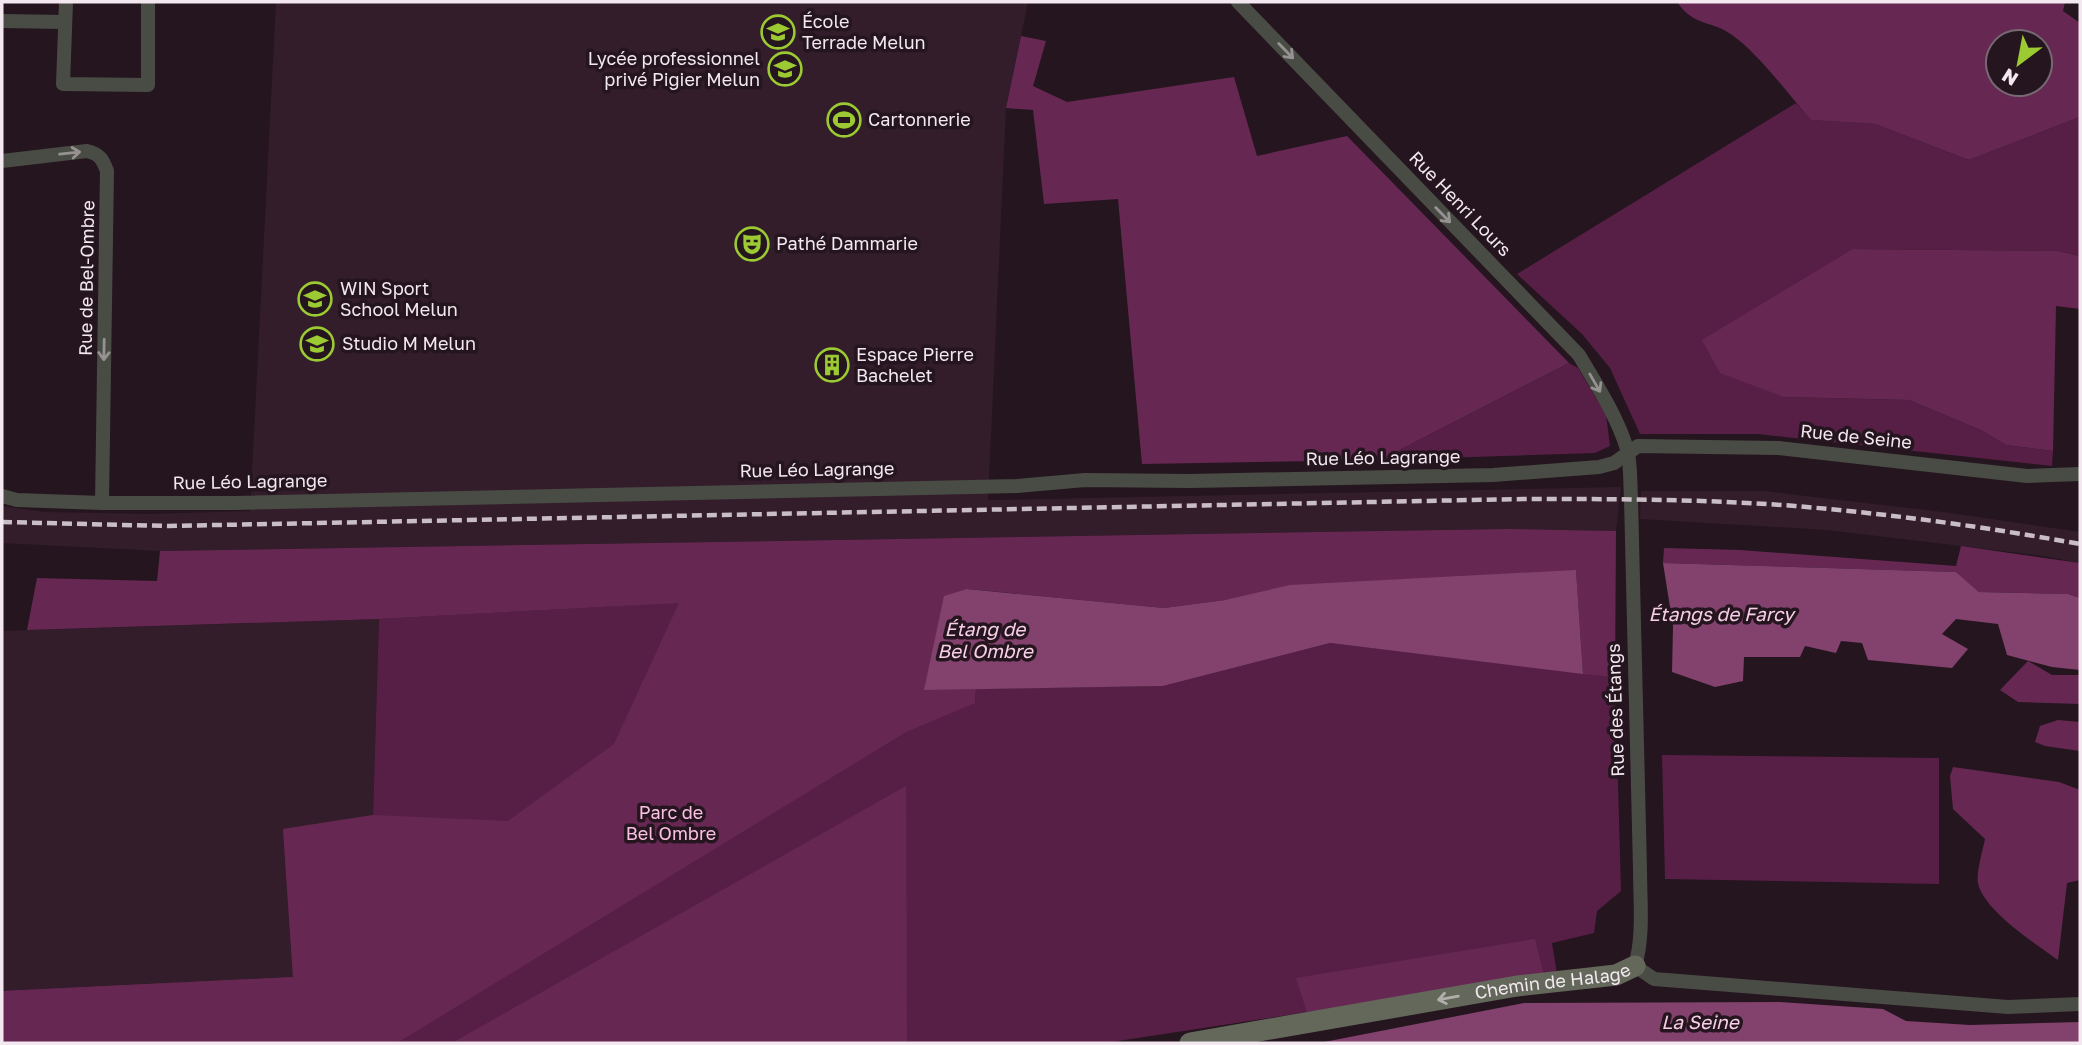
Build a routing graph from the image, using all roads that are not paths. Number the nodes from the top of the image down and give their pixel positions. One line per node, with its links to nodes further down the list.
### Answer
1 (66, 2): 5 (street)
2 (148, 2): 5 (street)
3 (1238, 2): 7 (street, Rue Henri Lours, one-way to 7)
4 (2, 21): 5 (street)
5 (65, 22)
6 (2, 161): 10 (street, Rue de Bel-Ombre, one-way to 10)
7 (1628, 451): 8 (street, Rue de Seine); 10 (street, Rue Léo Lagrange); 11 (street, Rue des Étangs)
8 (2080, 474)
9 (2, 496): 10 (street, Rue Léo Lagrange)
10 (102, 503)
11 (1635, 966): 12 (street, Chemin de Halage); 13 (street, Chemin de Halage, one-way to 13)
12 (2080, 1004)
13 (1190, 1043)

